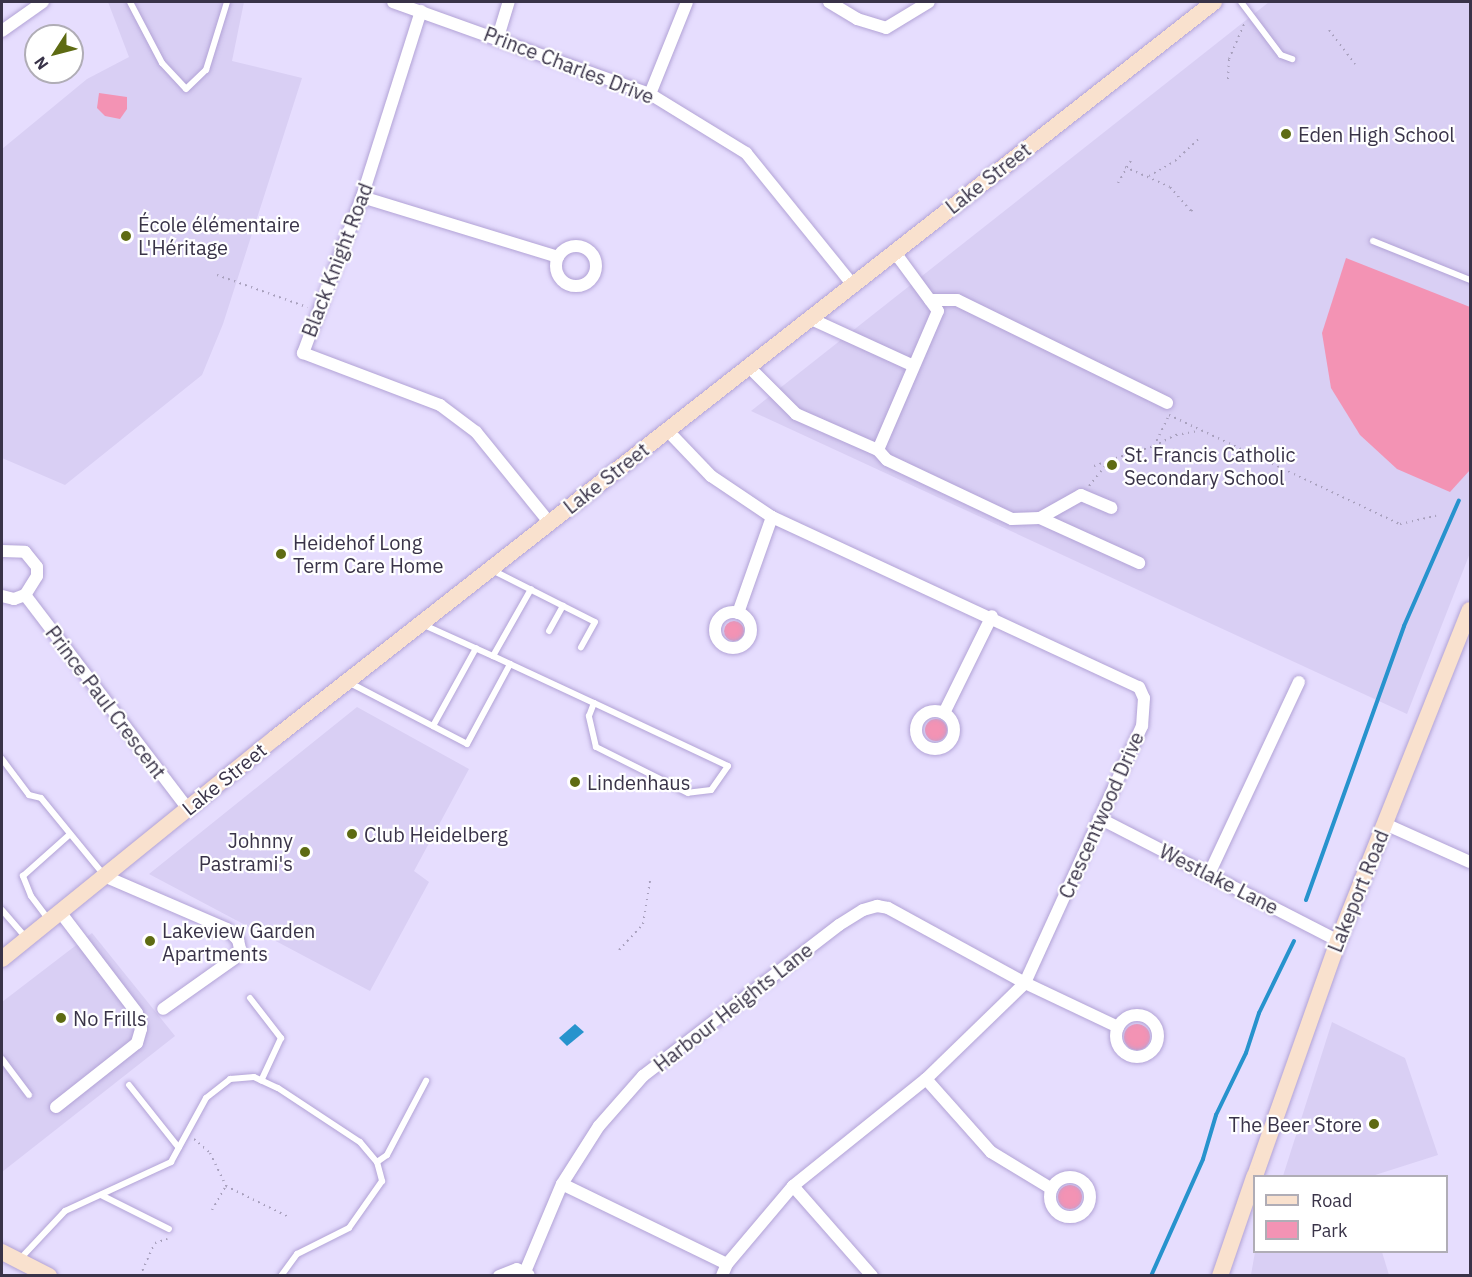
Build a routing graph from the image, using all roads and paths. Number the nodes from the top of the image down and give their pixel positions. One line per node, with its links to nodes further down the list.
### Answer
1 (43, 2): 14 (street)
2 (130, 2): 3 (lane)
3 (227, 2)
4 (393, 2): 11 (street, Prince Charles Drive)
5 (508, 2): 15 (street)
6 (687, 2): 19 (street)
7 (829, 2): 8 (street)
8 (929, 2)
9 (1214, 2): 28 (main road, Lake Street)
10 (1241, 2): 12 (lane)
11 (421, 11): 15 (street, Prince Charles Drive); 25 (street, Black Knight Road)
12 (1249, 13): 16 (lane); 18 (path)
13 (1329, 30): 17 (path)
14 (2, 31)
15 (498, 37): 19 (street, Prince Charles Drive)
16 (1292, 59)
17 (1356, 64)
18 (1228, 79)
19 (650, 94): 32 (street, Prince Charles Drive)
20 (1202, 137): 23 (path)
21 (1132, 159): 22 (path)
22 (1125, 167): 23 (path); 24 (path)
23 (1149, 176): 26 (path)
24 (1118, 183)
25 (362, 197): 29 (street); 34 (street, Black Knight Road)
26 (1195, 208)
27 (1373, 241): 31 (lane)
28 (894, 251): 32 (main road, Lake Street); 33 (street)
29 (558, 257)
30 (217, 276): 34 (path)
31 (1470, 280)
32 (852, 284): 35 (main road, Lake Street)
33 (930, 300): 37 (street); 38 (street)
34 (318, 311): 50 (street, Black Knight Road)
35 (809, 318): 36 (main road, Lake Street); 37 (street)
36 (748, 366): 39 (main road, Lake Street); 42 (street)
37 (914, 366): 42 (street)
38 (1167, 403)
39 (667, 430): 48 (street, Crescentwood Drive); 50 (main road, Lake Street)
40 (1201, 431): 41 (path); 41 (path); 47 (path)
41 (1154, 446): 43 (path)
42 (878, 450): 49 (street)
43 (1110, 460): 44 (path); 45 (path)
44 (1094, 466)
45 (1081, 495): 46 (street); 49 (street)
46 (1111, 508)
47 (1436, 516)
48 (772, 517): 59 (street); 60 (street, Crescentwood Drive)
49 (1040, 519): 52 (street)
50 (549, 522): 53 (main road, Lake Street)
51 (2, 551): 55 (street)
52 (1139, 563)
53 (489, 569): 54 (lane); 61 (main road, Lake Street)
54 (531, 589): 57 (lane); 65 (lane)
55 (25, 595): 56 (street); 73 (street, Prince Paul Crescent)
56 (2, 596)
57 (563, 606): 62 (lane); 63 (lane)
58 (1470, 610): 75 (main road, Lakeport Road)
59 (738, 613)
60 (992, 616): 70 (street); 74 (street, Crescentwood Drive)
61 (421, 623): 64 (lane); 67 (main road, Lake Street)
62 (549, 631)
63 (581, 647)
64 (476, 648): 65 (lane); 71 (lane)
65 (493, 656): 66 (lane)
66 (510, 664): 69 (lane); 71 (lane)
67 (346, 681): 71 (lane); 73 (main road, Lake Street)
68 (1299, 682): 78 (street)
69 (594, 704): 69 (lane)
70 (944, 713)
71 (433, 726)
72 (2, 759): 76 (lane)
73 (187, 808): 79 (main road, Lake Street)
74 (1099, 818): 78 (street, Westlake Lane); 87 (street, Crescentwood Drive)
75 (1385, 824): 77 (street); 84 (main road, Lakeport Road)
76 (69, 835): 79 (lane); 82 (lane)
77 (1470, 861)
78 (1209, 874): 84 (street, Westlake Lane)
79 (104, 876): 82 (main road, Lake Street); 89 (street)
80 (650, 881): 85 (path)
81 (2, 910): 83 (lane)
82 (54, 916): 83 (main road, Lake Street); 97 (street)
83 (26, 939): 86 (main road, Lake Street)
84 (1338, 941): 101 (main road, Lakeport Road)
85 (619, 950)
86 (2, 959)
87 (1025, 983): 90 (street, Harbour Heights Lane); 92 (street, Crescentwood Drive); 103 (street, Harbour Heights Lane)
88 (250, 998): 93 (lane)
89 (163, 1009)
90 (1118, 1028)
91 (2, 1059): 96 (lane)
92 (926, 1079): 105 (street, Crescentwood Drive); 106 (street)
93 (261, 1081): 98 (lane); 100 (lane)
94 (426, 1081): 100 (lane)
95 (129, 1085): 99 (lane)
96 (29, 1095)
97 (56, 1107)
98 (187, 1133): 99 (lane); 104 (path)
99 (179, 1148): 107 (lane)
100 (377, 1162): 117 (lane)
101 (1256, 1175)
102 (1253, 1183): 120 (main road, Lakeport Road)
103 (562, 1184): 113 (street); 114 (street, Harbour Heights Lane)
104 (226, 1185): 108 (path); 109 (path)
105 (793, 1186): 113 (street, Crescentwood Drive); 119 (street)
106 (1052, 1189)
107 (100, 1195): 110 (lane); 112 (lane)
108 (212, 1210)
109 (287, 1216)
110 (169, 1229): 116 (path)
111 (2, 1252): 112 (main road)
112 (18, 1261): 115 (main road)
113 (724, 1270)
114 (527, 1274): 118 (street, Harbour Heights Lane)
115 (49, 1275)
116 (140, 1275)
117 (281, 1275)
118 (499, 1275)
119 (872, 1275)
120 (1220, 1275)

